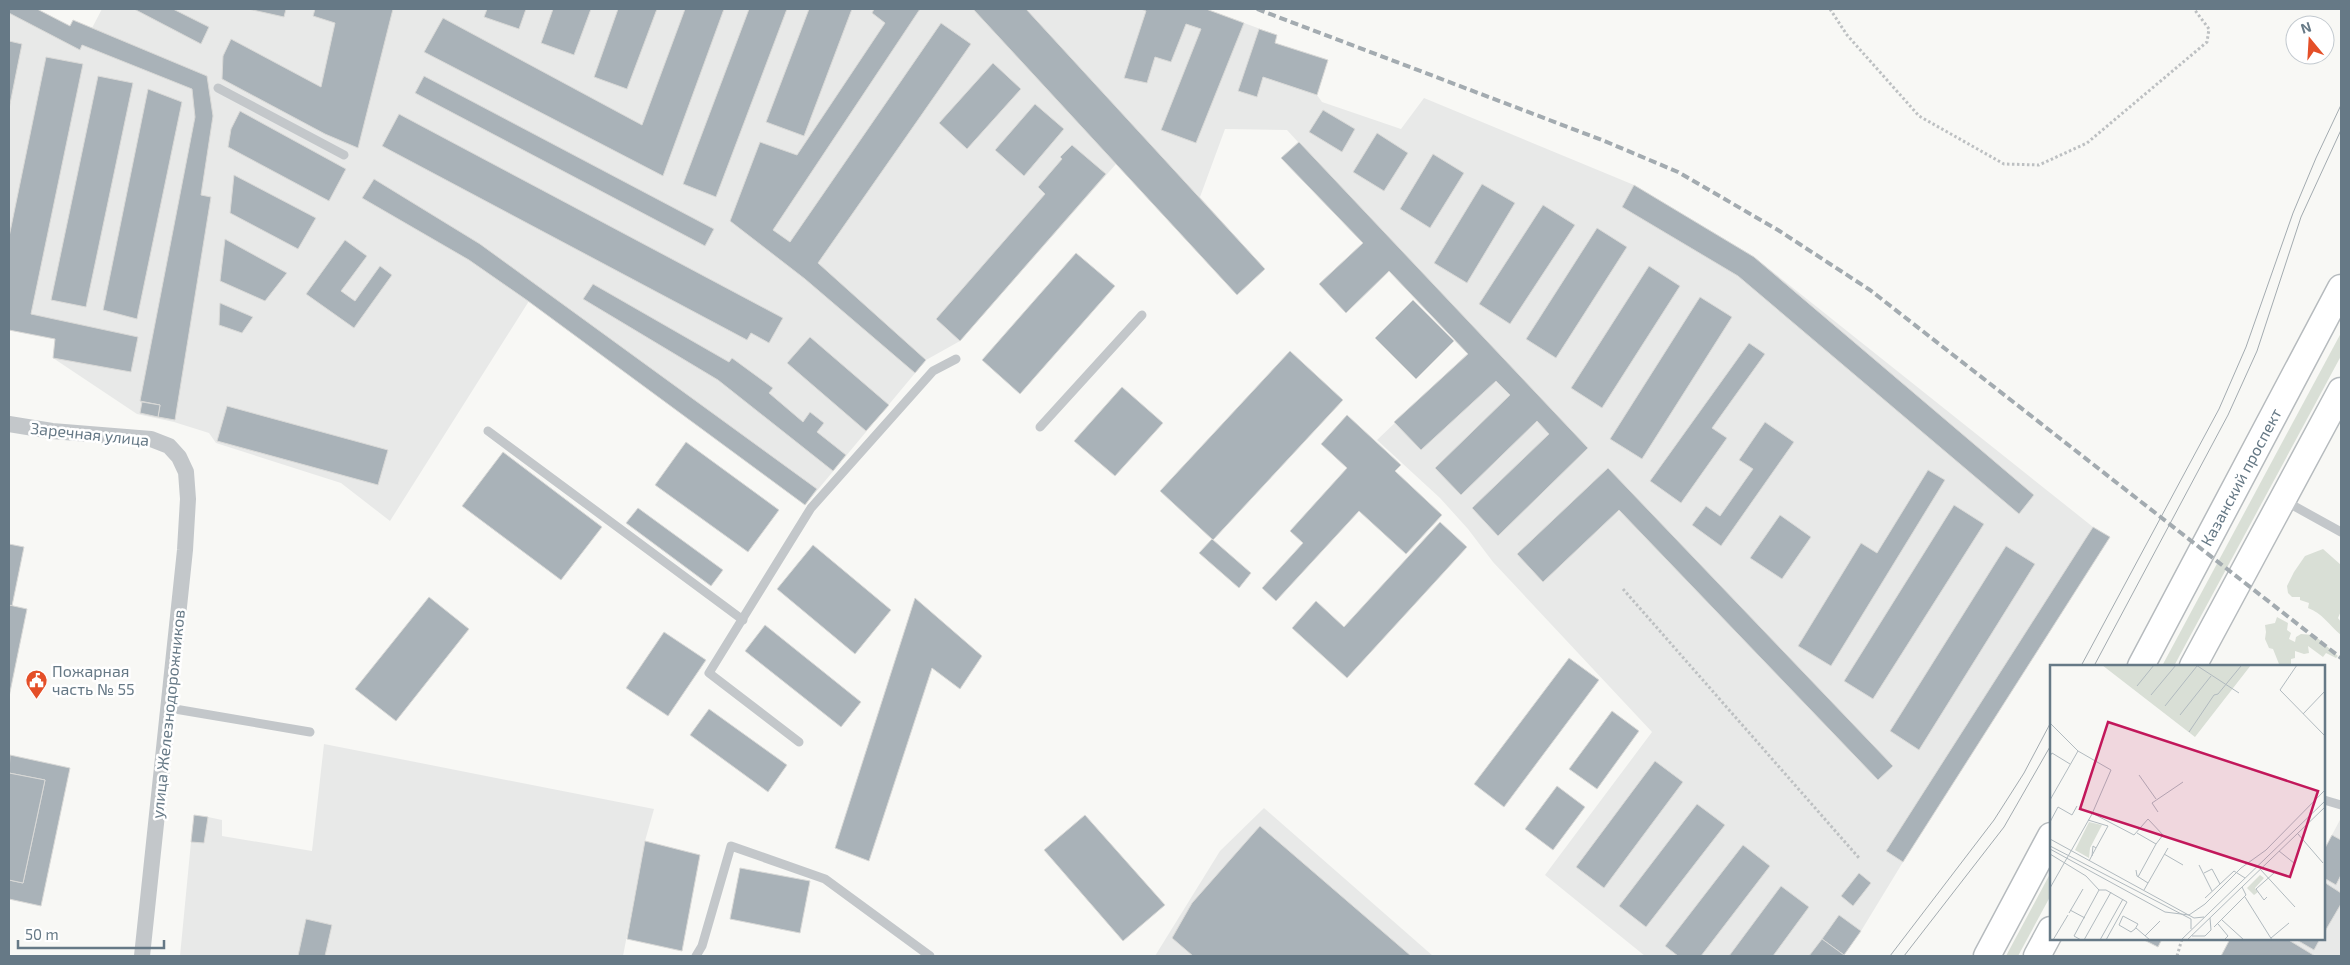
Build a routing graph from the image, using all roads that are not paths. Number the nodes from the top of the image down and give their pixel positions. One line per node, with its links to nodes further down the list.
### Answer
1 (218, 88): 2 (lane)
2 (344, 155)
3 (2341, 288): 14 (main road, Казанский проспект)
4 (1142, 315): 8 (lane)
5 (956, 359): 13 (lane)
6 (2341, 391): 11 (main road)
7 (9, 424): 10 (street, Заречная улица)
8 (1040, 427)
9 (488, 432): 13 (lane)
10 (186, 472): 16 (street, улица Железнодорожников)
11 (2282, 500): 12 (lane); 15 (main road)
12 (2341, 532)
13 (743, 620): 18 (lane)
14 (2142, 665)
15 (2194, 665)
16 (169, 708): 17 (lane); 23 (street, улица Железнодорожников)
17 (310, 732)
18 (799, 742)
19 (2325, 800): 20 (lane)
20 (2341, 805)
21 (2050, 838): 26 (main road)
22 (2050, 932): 27 (main road)
23 (142, 956)
24 (696, 956): 25 (lane)
25 (930, 956)
26 (1988, 956)
27 (2037, 956)

